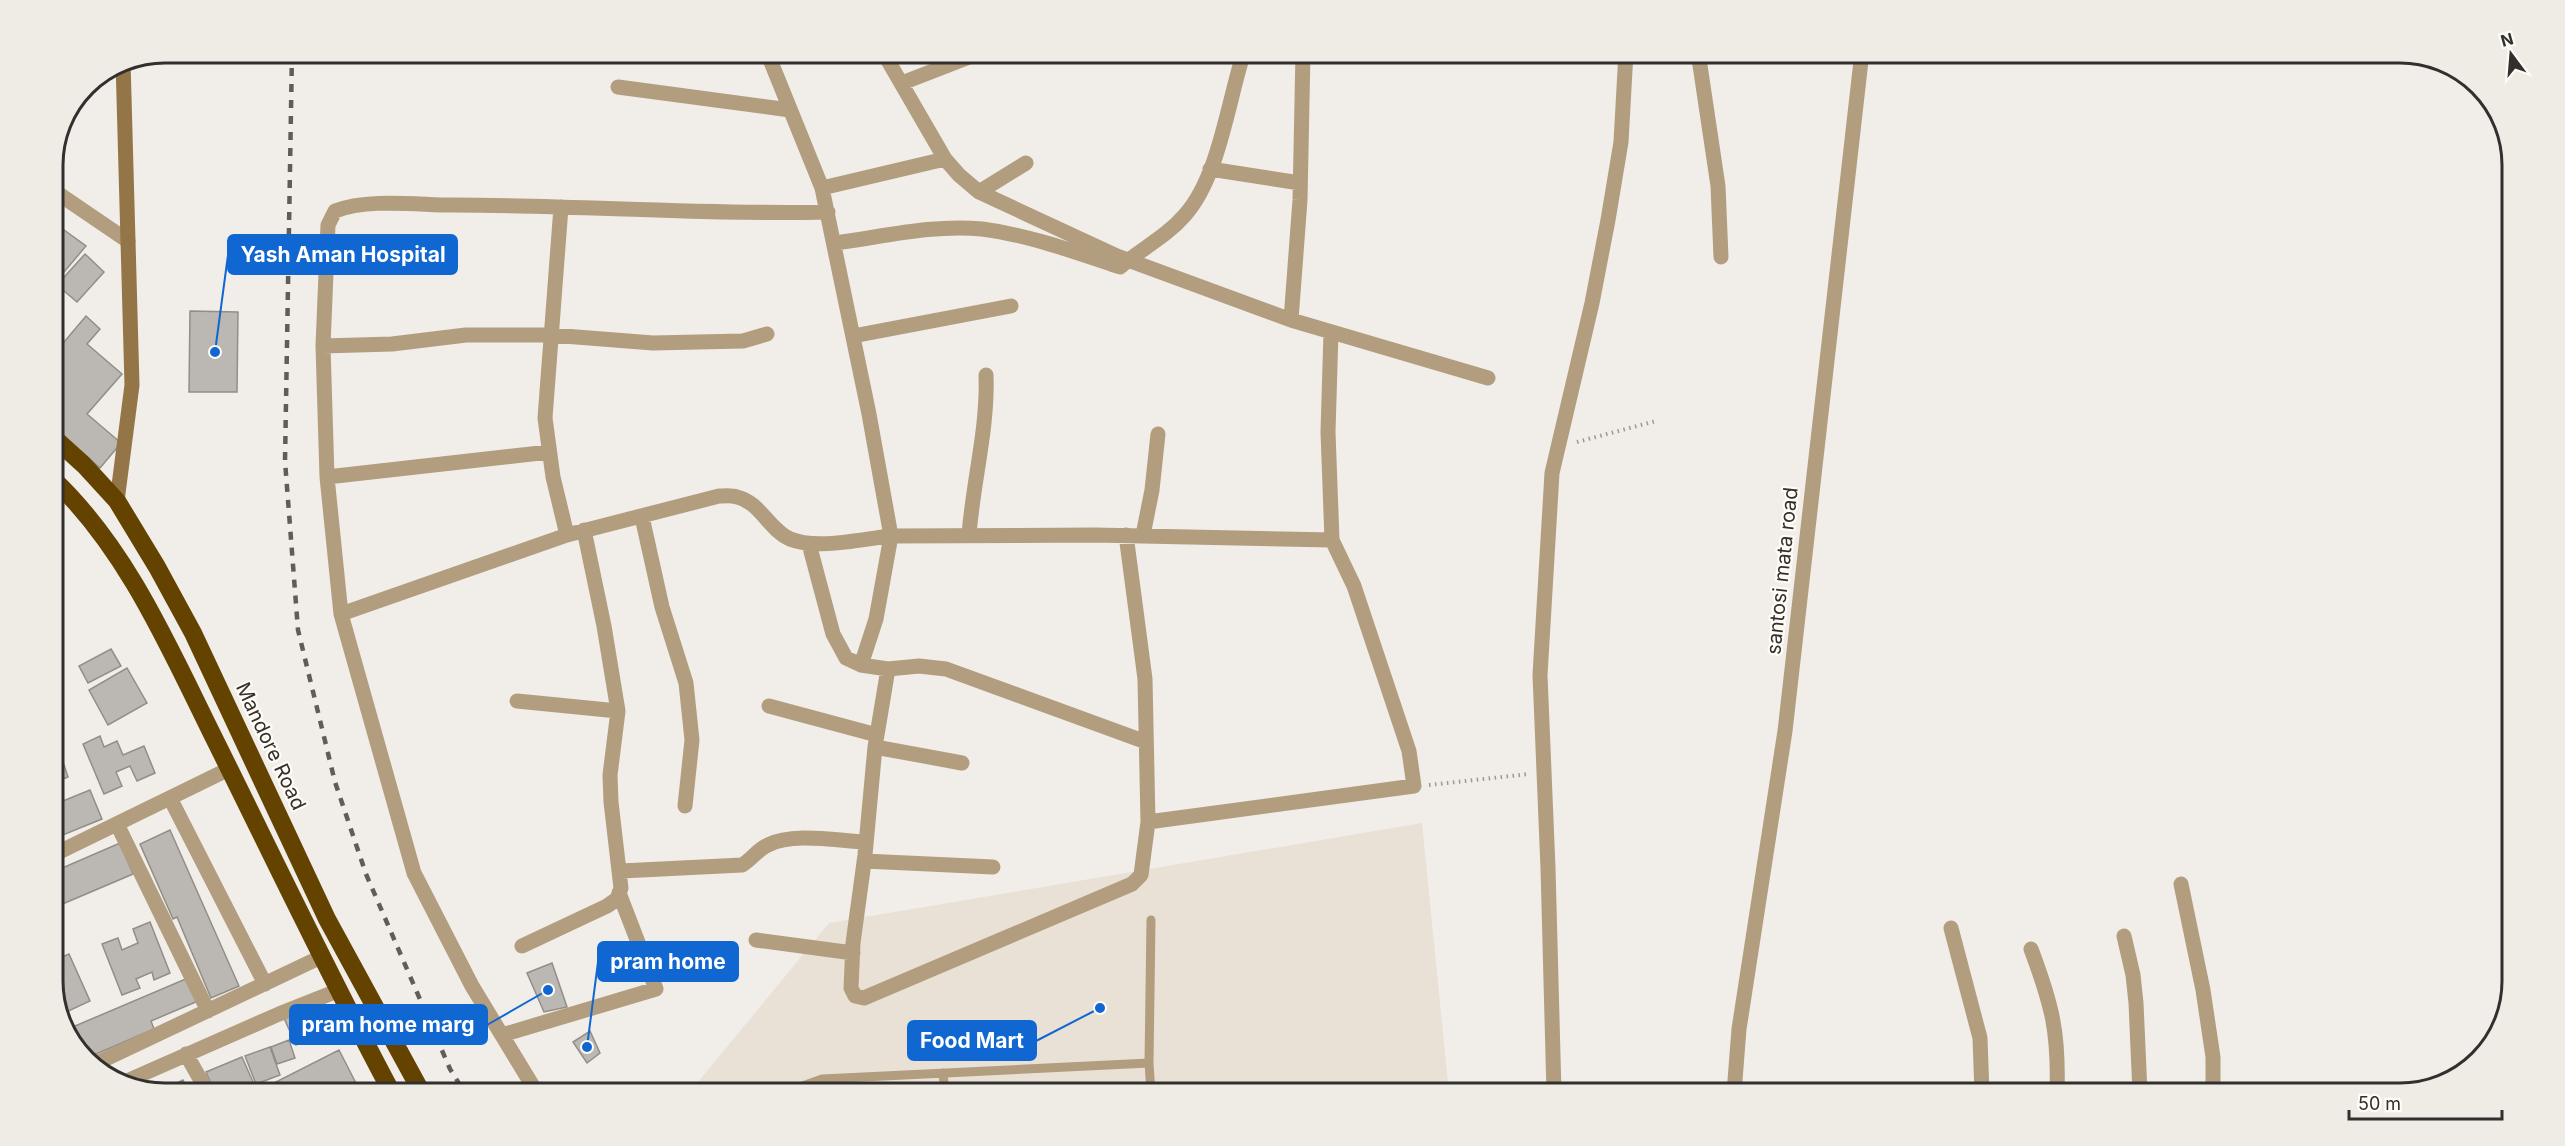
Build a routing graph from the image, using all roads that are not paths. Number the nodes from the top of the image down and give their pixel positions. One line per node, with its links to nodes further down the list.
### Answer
1 (771, 63): 12 (street)
2 (890, 63): 10 (street)
3 (954, 63): 10 (street)
4 (1241, 63): 15 (street)
5 (1303, 63): 16 (street)
6 (1625, 63): 95 (street)
7 (1700, 63): 24 (street)
8 (1861, 63): 96 (street, santosi mata road)
9 (123, 72): 22 (main road)
10 (902, 83): 13 (street)
11 (618, 87): 12 (street)
12 (790, 110): 17 (street)
13 (945, 159): 17 (street); 18 (street)
14 (1026, 163): 18 (street)
15 (1210, 169): 16 (street); 25 (street)
16 (1300, 183): 27 (street)
17 (822, 188): 21 (street)
18 (979, 192): 25 (street)
19 (63, 197): 22 (street)
20 (561, 207): 21 (street); 30 (street); 32 (street)
21 (828, 212): 23 (street)
22 (128, 241): 40 (main road)
23 (835, 243): 25 (street); 31 (street)
24 (1720, 257)
25 (1128, 260): 27 (street)
26 (1011, 306): 31 (street)
27 (1291, 320): 28 (street)
28 (1331, 332): 34 (street); 48 (street)
29 (767, 334): 30 (street)
30 (551, 335): 32 (street); 37 (street)
31 (853, 336): 45 (street)
32 (323, 346): 38 (street)
33 (986, 375): 46 (street)
34 (1488, 378)
35 (1158, 434): 47 (street)
36 (63, 446): 40 (highway, Mandore Road)
37 (549, 452): 38 (street); 43 (street)
38 (327, 477): 50 (street)
39 (63, 490): 59 (highway)
40 (117, 501): 90 (highway, Mandore Road)
41 (642, 517): 42 (street); 49 (street); 61 (street)
42 (584, 530): 43 (street); 55 (street)
43 (567, 535): 50 (street)
44 (1126, 535): 46 (street); 47 (street); 57 (street)
45 (891, 536): 46 (street); 49 (street); 51 (street)
46 (969, 536)
47 (1143, 536): 48 (street)
48 (1332, 540): 62 (street)
49 (809, 544): 51 (street)
50 (341, 614): 82 (street)
51 (861, 665): 52 (street)
52 (888, 669): 56 (street); 57 (street)
53 (517, 701): 55 (street)
54 (769, 706): 56 (street)
55 (618, 711): 68 (street)
56 (876, 741): 58 (street); 64 (street)
57 (1146, 742): 62 (street)
58 (962, 763)
59 (229, 769): 60 (street); 78 (highway)
60 (170, 798): 63 (street); 79 (street)
61 (685, 806)
62 (1148, 822): 77 (street)
63 (117, 824): 65 (street); 81 (street)
64 (866, 842): 66 (street); 68 (street)
65 (63, 850)
66 (864, 861): 67 (street); 77 (street)
67 (993, 867)
68 (621, 871): 70 (street)
69 (2181, 884): 100 (street)
70 (619, 893): 75 (street); 82 (street)
71 (1151, 921): 85 (lane)
72 (1951, 928): 97 (street)
73 (2124, 936): 99 (street)
74 (756, 940): 77 (street)
75 (522, 946)
76 (2031, 949): 98 (street)
77 (853, 953)
78 (321, 957): 79 (street); 80 (highway)
79 (265, 984): 81 (street)
80 (338, 992): 83 (street); 89 (highway)
81 (208, 1011): 84 (street)
82 (502, 1035): 91 (street)
83 (186, 1054): 87 (street); 88 (street)
84 (102, 1061)
85 (1149, 1063): 86 (lane); 94 (lane)
86 (943, 1073): 92 (lane); 93 (lane)
87 (134, 1078)
88 (202, 1083)
89 (386, 1083)
90 (416, 1083)
91 (530, 1083)
92 (811, 1083)
93 (944, 1083)
94 (1150, 1083)
95 (1554, 1083)
96 (1735, 1083)
97 (1982, 1083)
98 (2057, 1083)
99 (2140, 1083)
100 (2213, 1083)

